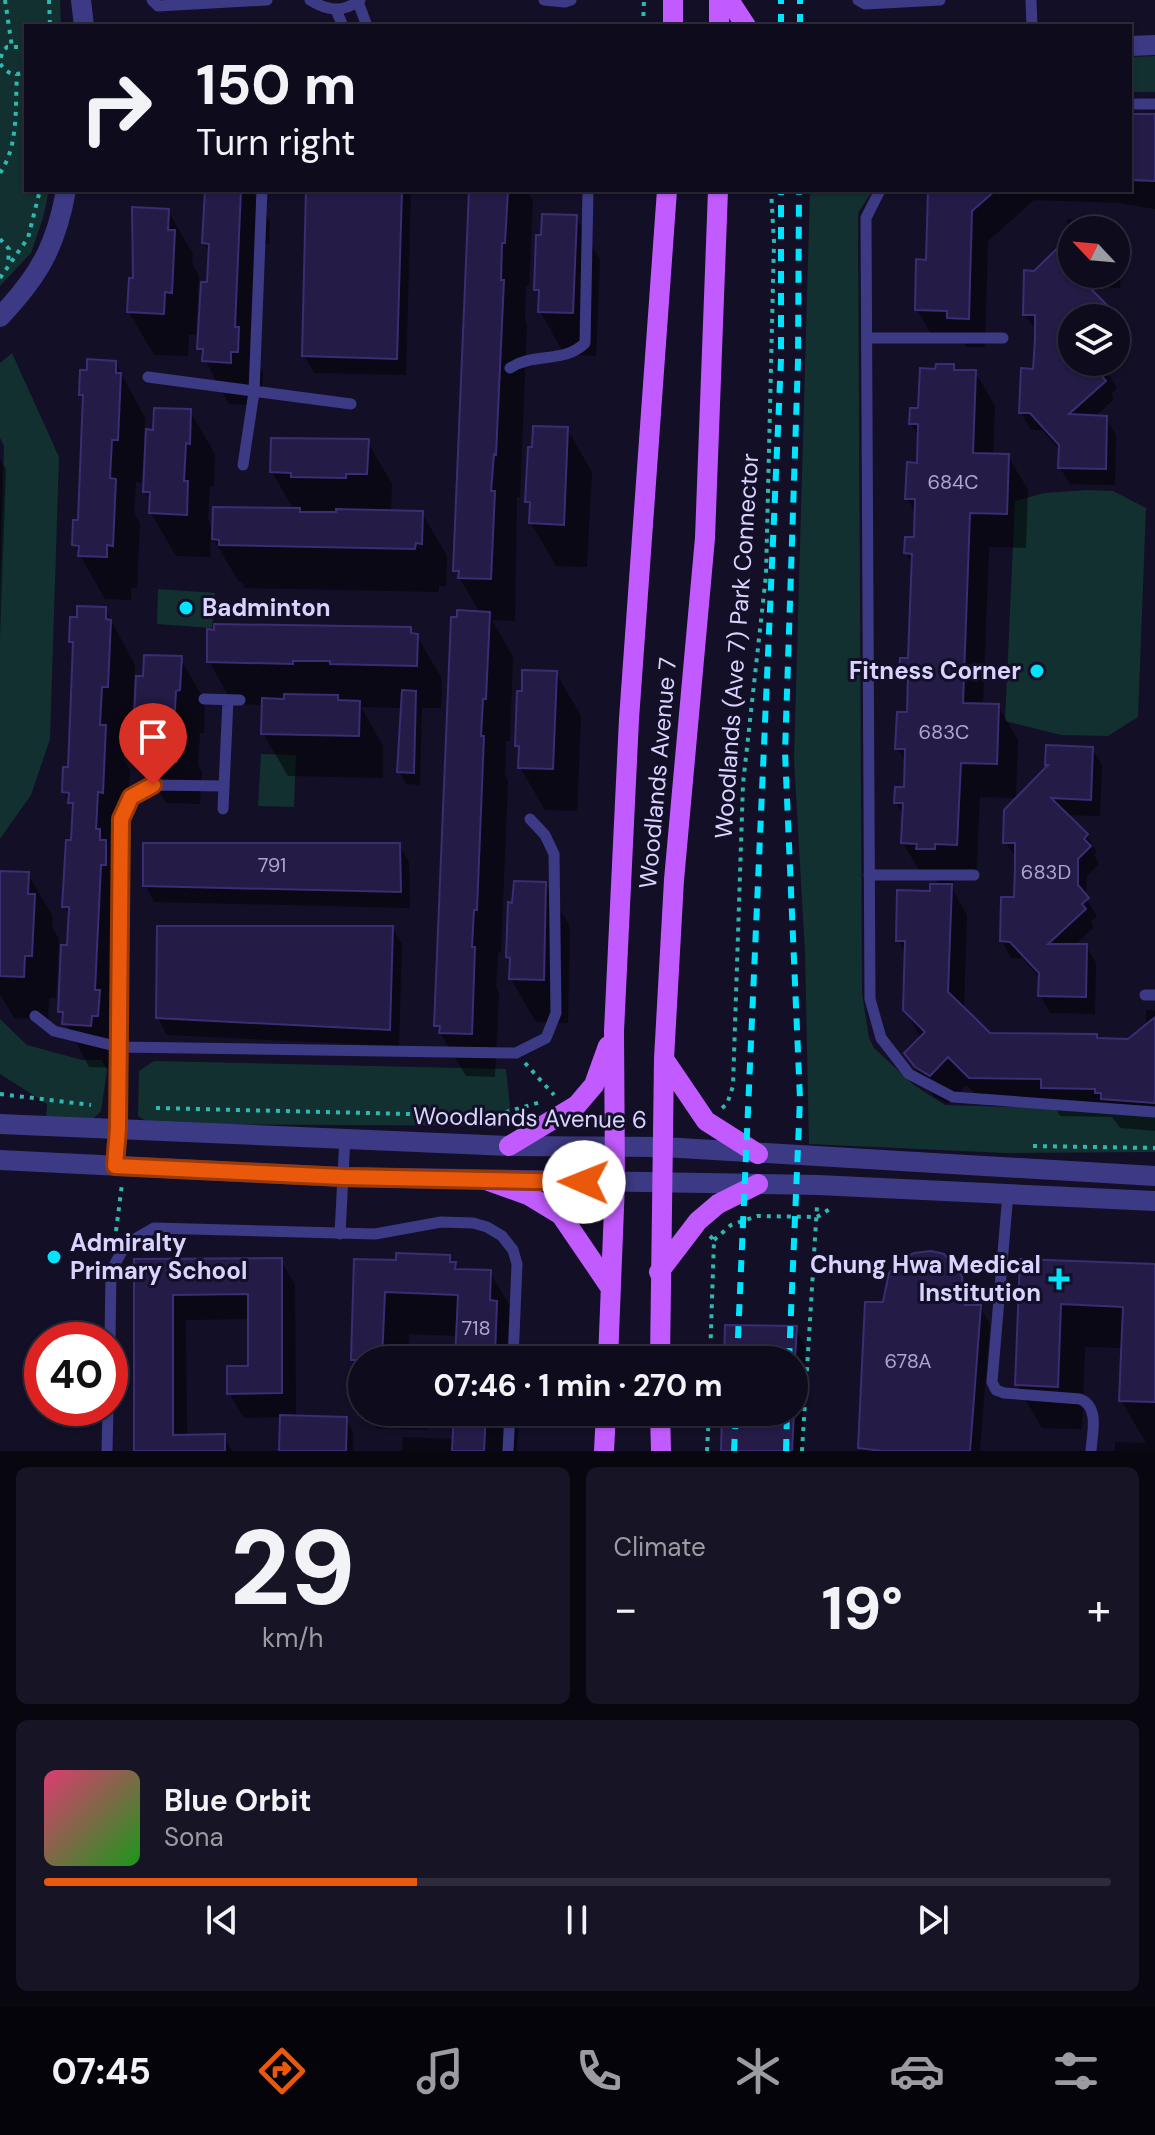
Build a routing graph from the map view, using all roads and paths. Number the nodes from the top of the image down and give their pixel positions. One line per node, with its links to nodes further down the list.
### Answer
1 (5, 0): 18 (path)
2 (49, 0): 20 (path)
3 (81, 0): 21 (street)
4 (152, 0): 5 (lane)
5 (267, 0)
6 (310, 0): 17 (lane)
7 (544, 0): 8 (lane)
8 (571, 0)
9 (644, 0): 24 (path)
10 (673, 0): 25 (main road)
11 (719, 0): 26 (main road)
12 (729, 0): 27 (main road)
13 (858, 0): 14 (lane)
14 (940, 0)
15 (1031, 0): 28 (lane)
16 (359, 1): 17 (lane); 23 (lane)
17 (336, 10): 22 (lane)
18 (9, 23): 19 (path); 31 (path)
19 (0, 24)
20 (50, 24)
21 (84, 24)
22 (342, 24)
23 (366, 24)
24 (643, 24)
25 (673, 24)
26 (719, 24)
27 (745, 24)
28 (1032, 24)
29 (1155, 45): 30 (street)
30 (1132, 46)
31 (12, 47): 32 (path); 33 (path)
32 (24, 52)
33 (0, 59): 35 (path)
34 (24, 70): 35 (path)
35 (17, 74): 38 (path)
36 (1132, 104): 37 (lane)
37 (1155, 104)
38 (0, 173)
39 (40, 192): 48 (path)
40 (66, 192): 49 (street)
41 (262, 192): 54 (lane)
42 (588, 192): 52 (lane)
43 (667, 192): 64 (main road, Woodlands Avenue 7)
44 (718, 192): 67 (main road, Woodlands Avenue 7)
45 (771, 192): 69 (path, Woodlands (Ave 7) Park Connector)
46 (879, 192): 50 (lane)
47 (0, 239): 48 (path)
48 (2, 275)
49 (0, 317)
50 (867, 338): 51 (lane); 61 (lane)
51 (1003, 338)
52 (510, 368)
53 (148, 377): 54 (lane)
54 (254, 392): 55 (lane); 56 (lane)
55 (351, 404)
56 (243, 465)
57 (204, 699): 58 (lane)
58 (223, 786): 59 (lane); 65 (lane)
59 (223, 809)
60 (530, 819): 66 (lane)
61 (869, 875): 62 (lane); 70 (lane)
62 (974, 875)
63 (35, 1016): 65 (lane)
64 (614, 1031): 74 (main road); 75 (main road, Woodlands Avenue 7)
65 (119, 1047): 66 (lane); 71 (lane)
66 (516, 1053): 71 (path)
67 (664, 1059): 77 (main road, Woodlands Avenue 7); 79 (main road)
68 (0, 1094): 71 (path)
69 (732, 1112)
70 (1155, 1112)
71 (118, 1117): 72 (street, Woodlands Avenue 6); 73 (street, Woodlands Avenue 6); 81 (lane)
72 (0, 1124)
73 (345, 1137): 74 (street, Woodlands Avenue 6); 83 (lane)
74 (509, 1146): 75 (street, Woodlands Avenue 6)
75 (614, 1146): 77 (street, Woodlands Avenue 6); 86 (main road, Woodlands Avenue 7)
76 (1020, 1146): 78 (path)
77 (663, 1147): 79 (street, Woodlands Avenue 6); 85 (main road, Woodlands Avenue 7)
78 (1155, 1148)
79 (758, 1154): 82 (street, Woodlands Avenue 6)
80 (0, 1160): 81 (street)
81 (118, 1174): 83 (street); 93 (path)
82 (1155, 1176)
83 (343, 1177): 84 (street); 91 (lane)
84 (486, 1180): 86 (street); 95 (main road)
85 (662, 1182): 86 (street); 87 (street); 94 (main road, Woodlands Avenue 7)
86 (615, 1183): 95 (main road, Woodlands Avenue 7)
87 (758, 1184): 88 (street); 94 (main road)
88 (818, 1185): 89 (street); 111 (path)
89 (1008, 1193): 90 (street); 112 (lane)
90 (1155, 1201)
91 (340, 1234): 93 (lane); 97 (lane)
92 (714, 1240): 100 (path)
93 (111, 1271): 96 (lane)
94 (659, 1272): 99 (main road, Woodlands Avenue 7)
95 (610, 1287): 98 (main road, Woodlands Avenue 7)
96 (110, 1322)
97 (514, 1346)
98 (608, 1346)
99 (660, 1346)
100 (710, 1346)
101 (108, 1426): 106 (lane)
102 (509, 1426): 107 (lane)
103 (605, 1426): 108 (main road)
104 (660, 1426): 109 (main road)
105 (708, 1426): 110 (path)
106 (107, 1451)
107 (508, 1451)
108 (604, 1451)
109 (661, 1451)
110 (707, 1451)
111 (802, 1451)
112 (1091, 1451)

